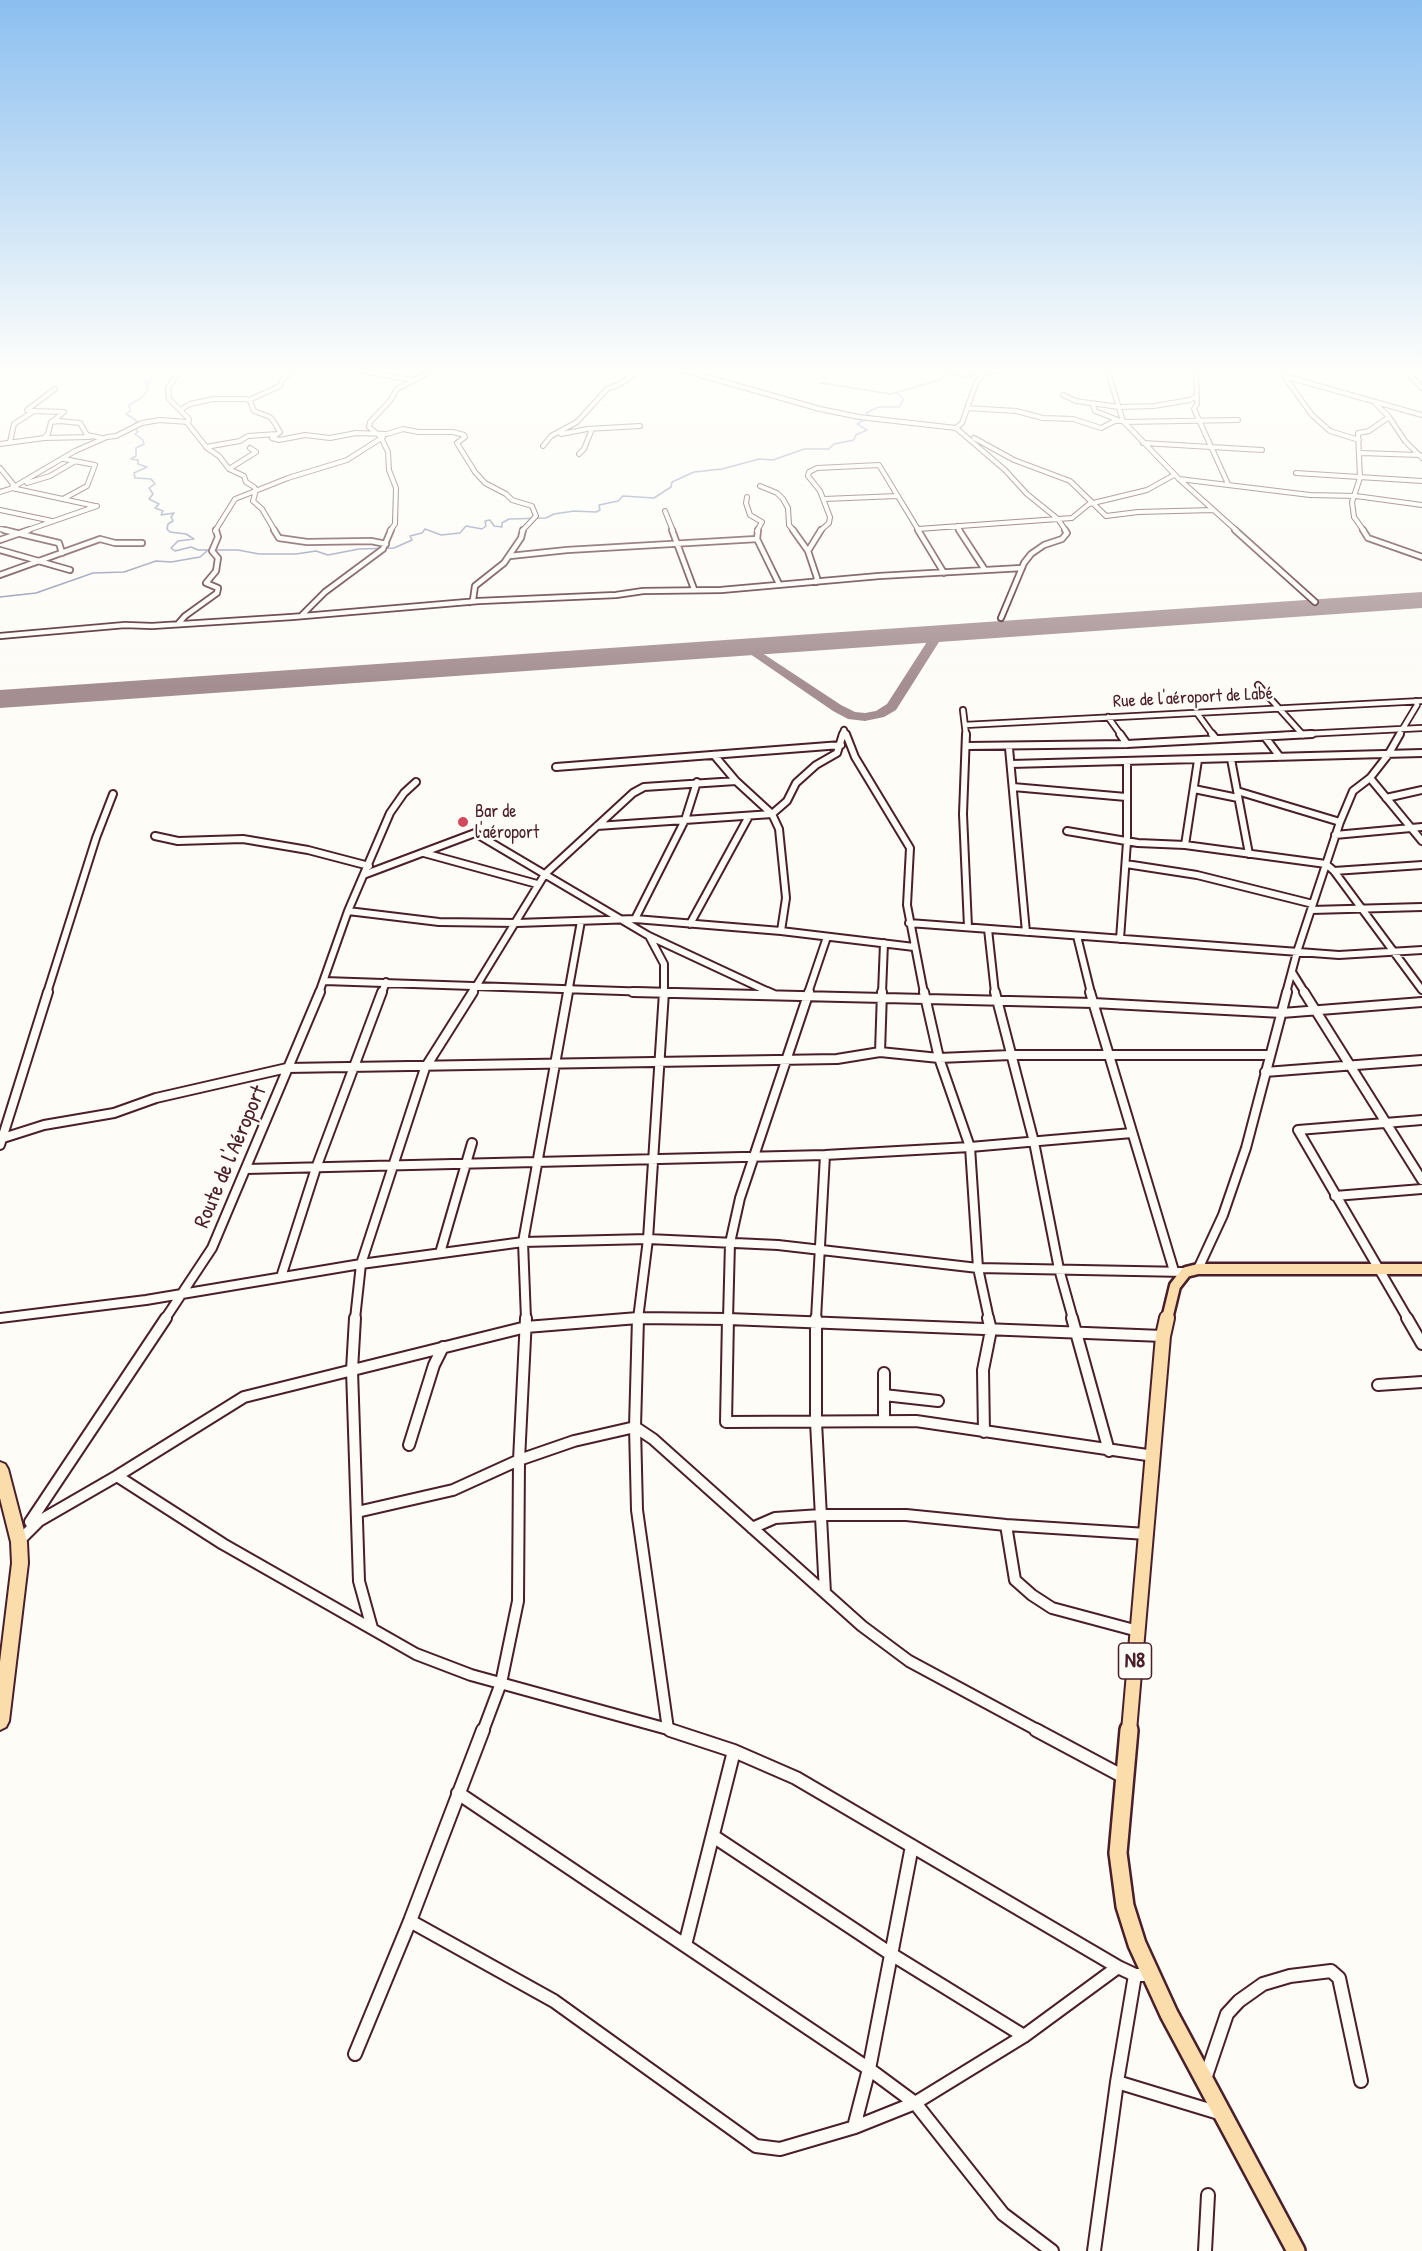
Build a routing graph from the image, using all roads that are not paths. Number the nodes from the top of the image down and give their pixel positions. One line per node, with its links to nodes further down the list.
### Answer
1 (5, 474): 22 (street)
2 (37, 474): 22 (street)
3 (53, 474): 22 (street)
4 (92, 474): 28 (street)
5 (240, 474): 24 (street)
6 (301, 474): 24 (street)
7 (391, 474): 45 (street)
8 (477, 474): 50 (street)
9 (809, 474): 29 (street)
10 (885, 474): 26 (street)
11 (1009, 474): 35 (street)
12 (1054, 474): 30 (street)
13 (1224, 474): 20 (street)
14 (1309, 474): 17 (street)
15 (1360, 474): 17 (street)
16 (1174, 475): 18 (street); 30 (street)
17 (1360, 478): 19 (street); 27 (street)
18 (1179, 479): 20 (street); 33 (street)
19 (1422, 481)
20 (1228, 484): 27 (street)
21 (760, 486): 48 (street)
22 (12, 488): 23 (street); 28 (street)
23 (0, 492)
24 (254, 492): 45 (street); 66 (street)
25 (747, 496): 41 (street)
26 (897, 496): 29 (street); 39 (street)
27 (1356, 496): 31 (street); 46 (street)
28 (63, 499): 36 (street)
29 (824, 499): 48 (street)
30 (1094, 502): 33 (street); 35 (street)
31 (1422, 505)
32 (0, 510): 36 (street)
33 (1212, 510): 63 (street)
34 (665, 511): 44 (street)
35 (1058, 519): 37 (street); 54 (street)
36 (54, 521): 40 (street)
37 (957, 526): 39 (street); 56 (street)
38 (0, 529): 40 (street)
39 (918, 529): 57 (street)
40 (19, 533): 42 (street); 49 (street)
41 (757, 539): 44 (street); 60 (street)
42 (0, 540)
43 (142, 543): 49 (street)
44 (676, 545): 50 (street); 61 (street)
45 (384, 548): 64 (street)
46 (1401, 549): 51 (street); 53 (street)
47 (0, 550): 52 (street)
48 (808, 551): 59 (street)
49 (62, 553): 52 (street)
50 (510, 556): 62 (street)
51 (1422, 557)
52 (40, 561): 55 (street); 58 (street)
53 (1422, 563)
54 (1022, 568): 56 (street); 65 (street)
55 (70, 570)
56 (985, 570): 57 (street)
57 (944, 573): 59 (street)
58 (0, 575)
59 (816, 582): 60 (street)
60 (779, 584): 61 (street)
61 (694, 589): 62 (street)
62 (470, 602): 64 (street)
63 (1315, 602)
64 (300, 616): 66 (street)
65 (1001, 618)
66 (178, 624): 67 (street)
67 (0, 636)
68 (1258, 684): 70 (street)
69 (1419, 701): 70 (street, Rue de l'aéroport de Labé); 76 (street)
70 (1281, 708): 72 (street, Rue de l'aéroport de Labé); 77 (street)
71 (963, 710): 74 (street)
72 (1197, 713): 73 (street, Rue de l'aéroport de Labé); 79 (street)
73 (1108, 717): 74 (street, Rue de l'aéroport de Labé); 80 (street)
74 (965, 725): 82 (street)
75 (1422, 728): 76 (street)
76 (1403, 729): 77 (street); 86 (street)
77 (1303, 735): 78 (street)
78 (1265, 737): 79 (street); 87 (street)
79 (1216, 739): 80 (street)
80 (1127, 744): 83 (street)
81 (841, 745): 85 (street); 104 (street); 135 (street)
82 (967, 746): 83 (street); 137 (street)
83 (1010, 748): 91 (street)
84 (1422, 753): 86 (street)
85 (714, 755): 92 (street); 94 (street)
86 (1388, 755): 87 (street); 93 (street)
87 (1280, 757): 88 (street)
88 (1231, 759): 89 (street); 101 (street)
89 (1198, 760): 90 (street); 98 (street)
90 (1127, 761): 91 (street); 102 (street)
91 (1011, 764): 97 (street)
92 (556, 767)
93 (1370, 778): 103 (street); 107 (street)
94 (736, 781): 96 (street); 104 (street)
95 (416, 782): 122 (street, Route de l'Aéroport)
96 (697, 782): 106 (street); 108 (street)
97 (1013, 787): 102 (street); 140 (street)
98 (1194, 789): 101 (street); 116 (street)
99 (1422, 790): 103 (street)
100 (114, 794): 183 (street)
101 (1238, 795): 107 (street); 118 (street)
102 (1126, 797): 115 (street)
103 (1386, 798): 110 (street)
104 (772, 814): 105 (street); 139 (street)
105 (748, 816): 106 (street); 136 (street)
106 (684, 820): 108 (street); 131 (street)
107 (1340, 822): 112 (street)
108 (597, 826): 125 (street)
109 (1422, 827): 110 (street)
110 (1411, 828): 112 (street); 114 (street)
111 (1067, 831): 115 (street)
112 (1335, 835): 120 (street)
113 (155, 836): 122 (street)
114 (1422, 841)
115 (1127, 842): 116 (street); 119 (street)
116 (1185, 845): 118 (street)
117 (424, 853): 124 (street); 125 (street); 126 (street)
118 (1249, 854): 120 (street)
119 (1126, 864): 127 (street); 144 (street)
120 (1326, 864): 123 (street); 127 (street)
121 (1422, 865): 123 (street)
122 (369, 866): 124 (street, Route de l'Aéroport)
123 (1334, 871): 129 (street)
124 (366, 874): 130 (street, Route de l'Aéroport)
125 (545, 874): 126 (street); 133 (street)
126 (537, 884): 134 (street)
127 (1312, 907): 129 (street); 148 (street)
128 (1422, 907): 129 (street)
129 (1363, 910): 149 (street)
130 (348, 911): 134 (street); 151 (street, Route de l'Aéroport)
131 (635, 920): 133 (street); 136 (street)
132 (581, 921): 133 (street); 134 (street); 154 (street)
133 (624, 921): 141 (street)
134 (517, 923): 153 (street)
135 (909, 923): 137 (street); 146 (street)
136 (690, 924): 139 (street)
137 (968, 927): 138 (street)
138 (988, 929): 140 (street); 161 (street)
139 (781, 931): 143 (street)
140 (1026, 932): 142 (street)
141 (649, 936): 156 (street); 157 (street)
142 (1077, 936): 144 (street); 163 (street)
143 (827, 937): 145 (street); 158 (street)
144 (1120, 939): 148 (street)
145 (884, 944): 146 (street); 159 (street)
146 (914, 947): 160 (street)
147 (1422, 950): 149 (street)
148 (1297, 952): 149 (street); 150 (street)
149 (1393, 952): 155 (street)
150 (1292, 972): 164 (street); 165 (street)
151 (324, 981): 152 (street); 176 (street, Route de l'Aéroport)
152 (386, 982): 153 (street); 177 (street)
153 (476, 987): 154 (street); 178 (street)
154 (569, 990): 156 (street); 174 (street)
155 (1422, 990)
156 (664, 993): 157 (street); 173 (street)
157 (777, 996): 158 (street)
158 (807, 997): 159 (street); 171 (street)
159 (883, 998): 160 (street); 166 (street)
160 (926, 999): 161 (street); 170 (street)
161 (996, 1001): 163 (street); 168 (street)
162 (1422, 1002): 164 (street)
163 (1093, 1004): 165 (street); 167 (street)
164 (1316, 1010): 165 (street); 175 (street)
165 (1282, 1013): 169 (street)
166 (880, 1052): 170 (street); 171 (street)
167 (1108, 1054): 168 (street); 169 (street); 182 (street)
168 (1011, 1055): 170 (street); 184 (street)
169 (1269, 1055): 179 (street)
170 (939, 1058): 186 (street)
171 (786, 1060): 173 (street); 188 (street)
172 (1422, 1060): 175 (street)
173 (660, 1062): 174 (street); 189 (street)
174 (556, 1064): 178 (street); 190 (street)
175 (1350, 1065): 179 (street); 181 (street)
176 (287, 1068): 177 (street); 183 (street); 194 (street, Route de l'Aéroport)
177 (355, 1068): 178 (street); 193 (street)
178 (425, 1068): 192 (street)
179 (1265, 1072): 208 (street)
180 (1422, 1120): 181 (street)
181 (1386, 1123): 195 (street); 197 (street)
182 (1132, 1133): 184 (street); 208 (street)
183 (1, 1141)
184 (1034, 1142): 186 (street); 205 (street)
185 (472, 1143): 191 (street)
186 (970, 1147): 187 (street); 204 (street)
187 (825, 1155): 188 (street); 201 (street)
188 (754, 1156): 189 (street); 200 (street)
189 (653, 1159): 190 (street); 198 (street)
190 (538, 1162): 191 (street); 199 (street)
191 (466, 1164): 192 (street); 202 (street)
192 (392, 1165): 193 (street); 203 (street)
193 (316, 1168): 194 (street); 209 (street)
194 (246, 1169): 210 (street, Route de l'Aéroport)
195 (1422, 1180)
196 (1422, 1189): 197 (street)
197 (1335, 1196): 206 (street)
198 (648, 1239): 199 (street); 200 (street); 212 (street)
199 (524, 1242): 202 (street); 215 (street)
200 (730, 1243): 201 (street); 213 (street)
201 (819, 1250): 204 (street); 214 (street)
202 (440, 1254): 203 (street)
203 (361, 1264): 209 (street); 221 (street)
204 (978, 1268): 205 (street); 216 (street)
205 (1059, 1269): 208 (street); 217 (street)
206 (1379, 1269): 207 (main road); 208 (main road); 219 (street)
207 (1422, 1269)
208 (1186, 1271): 218 (main road, N8)
209 (281, 1277): 210 (street)
210 (183, 1292): 211 (street); 239 (street, Route de l'Aéroport)
211 (0, 1318)
212 (638, 1318): 213 (street); 215 (street); 229 (street)
213 (728, 1319): 214 (street); 227 (street)
214 (816, 1322): 216 (street); 227 (street)
215 (526, 1327): 220 (street); 234 (street)
216 (991, 1330): 217 (street); 230 (street)
217 (1076, 1333): 218 (street); 232 (street)
218 (1163, 1336): 233 (main road, N8)
219 (1422, 1344)
220 (443, 1347): 221 (street); 231 (street)
221 (352, 1370): 236 (street); 237 (street)
222 (884, 1373): 225 (street)
223 (1422, 1382): 224 (street)
224 (1378, 1385)
225 (884, 1395): 226 (street); 228 (street)
226 (938, 1401)
227 (816, 1422): 228 (street); 238 (street)
228 (884, 1422): 230 (street)
229 (635, 1427): 234 (street); 241 (street); 249 (street)
230 (984, 1432): 232 (street)
231 (409, 1446)
232 (1108, 1451): 233 (street)
233 (1154, 1455): 242 (main road, N8)
234 (519, 1460): 237 (street); 247 (street)
235 (1, 1474): 239 (highway)
236 (117, 1476): 239 (street); 245 (street)
237 (357, 1512): 245 (street)
238 (821, 1515): 240 (street); 241 (street); 244 (street)
239 (28, 1522): 243 (highway); 243 (street)
240 (1006, 1525): 242 (street); 246 (street)
241 (752, 1528): 244 (street)
242 (1147, 1534): 246 (main road, N8)
243 (19, 1542): 248 (highway)
244 (825, 1593): 251 (street)
245 (372, 1629): 247 (street)
246 (1138, 1631): 251 (main road, N8)
247 (501, 1683): 249 (street); 252 (street)
248 (0, 1721)
249 (668, 1729): 250 (street)
250 (734, 1751): 253 (street); 254 (street)
251 (1124, 1777): 259 (main road, N8)
252 (458, 1794): 255 (street); 256 (street)
253 (712, 1836): 256 (street); 257 (street)
254 (912, 1846): 257 (street); 258 (street)
255 (410, 1921): 261 (street); 268 (street)
256 (685, 1945): 262 (street)
257 (891, 1954): 260 (street); 262 (street)
258 (1118, 1967): 259 (street); 260 (street)
259 (1143, 1975): 263 (main road, N8); 265 (street)
260 (1024, 2036): 266 (street)
261 (355, 2054)
262 (869, 2069): 266 (street); 268 (street)
263 (1204, 2080): 264 (street); 267 (main road, N8)
264 (1361, 2081)
265 (1117, 2082): 267 (street); 271 (street)
266 (915, 2103): 268 (street); 270 (street)
267 (1222, 2114): 273 (main road, N8)
268 (855, 2127)
269 (1208, 2195): 272 (street)
270 (1052, 2251)
271 (1094, 2251)
272 (1205, 2251)
273 (1296, 2251)

